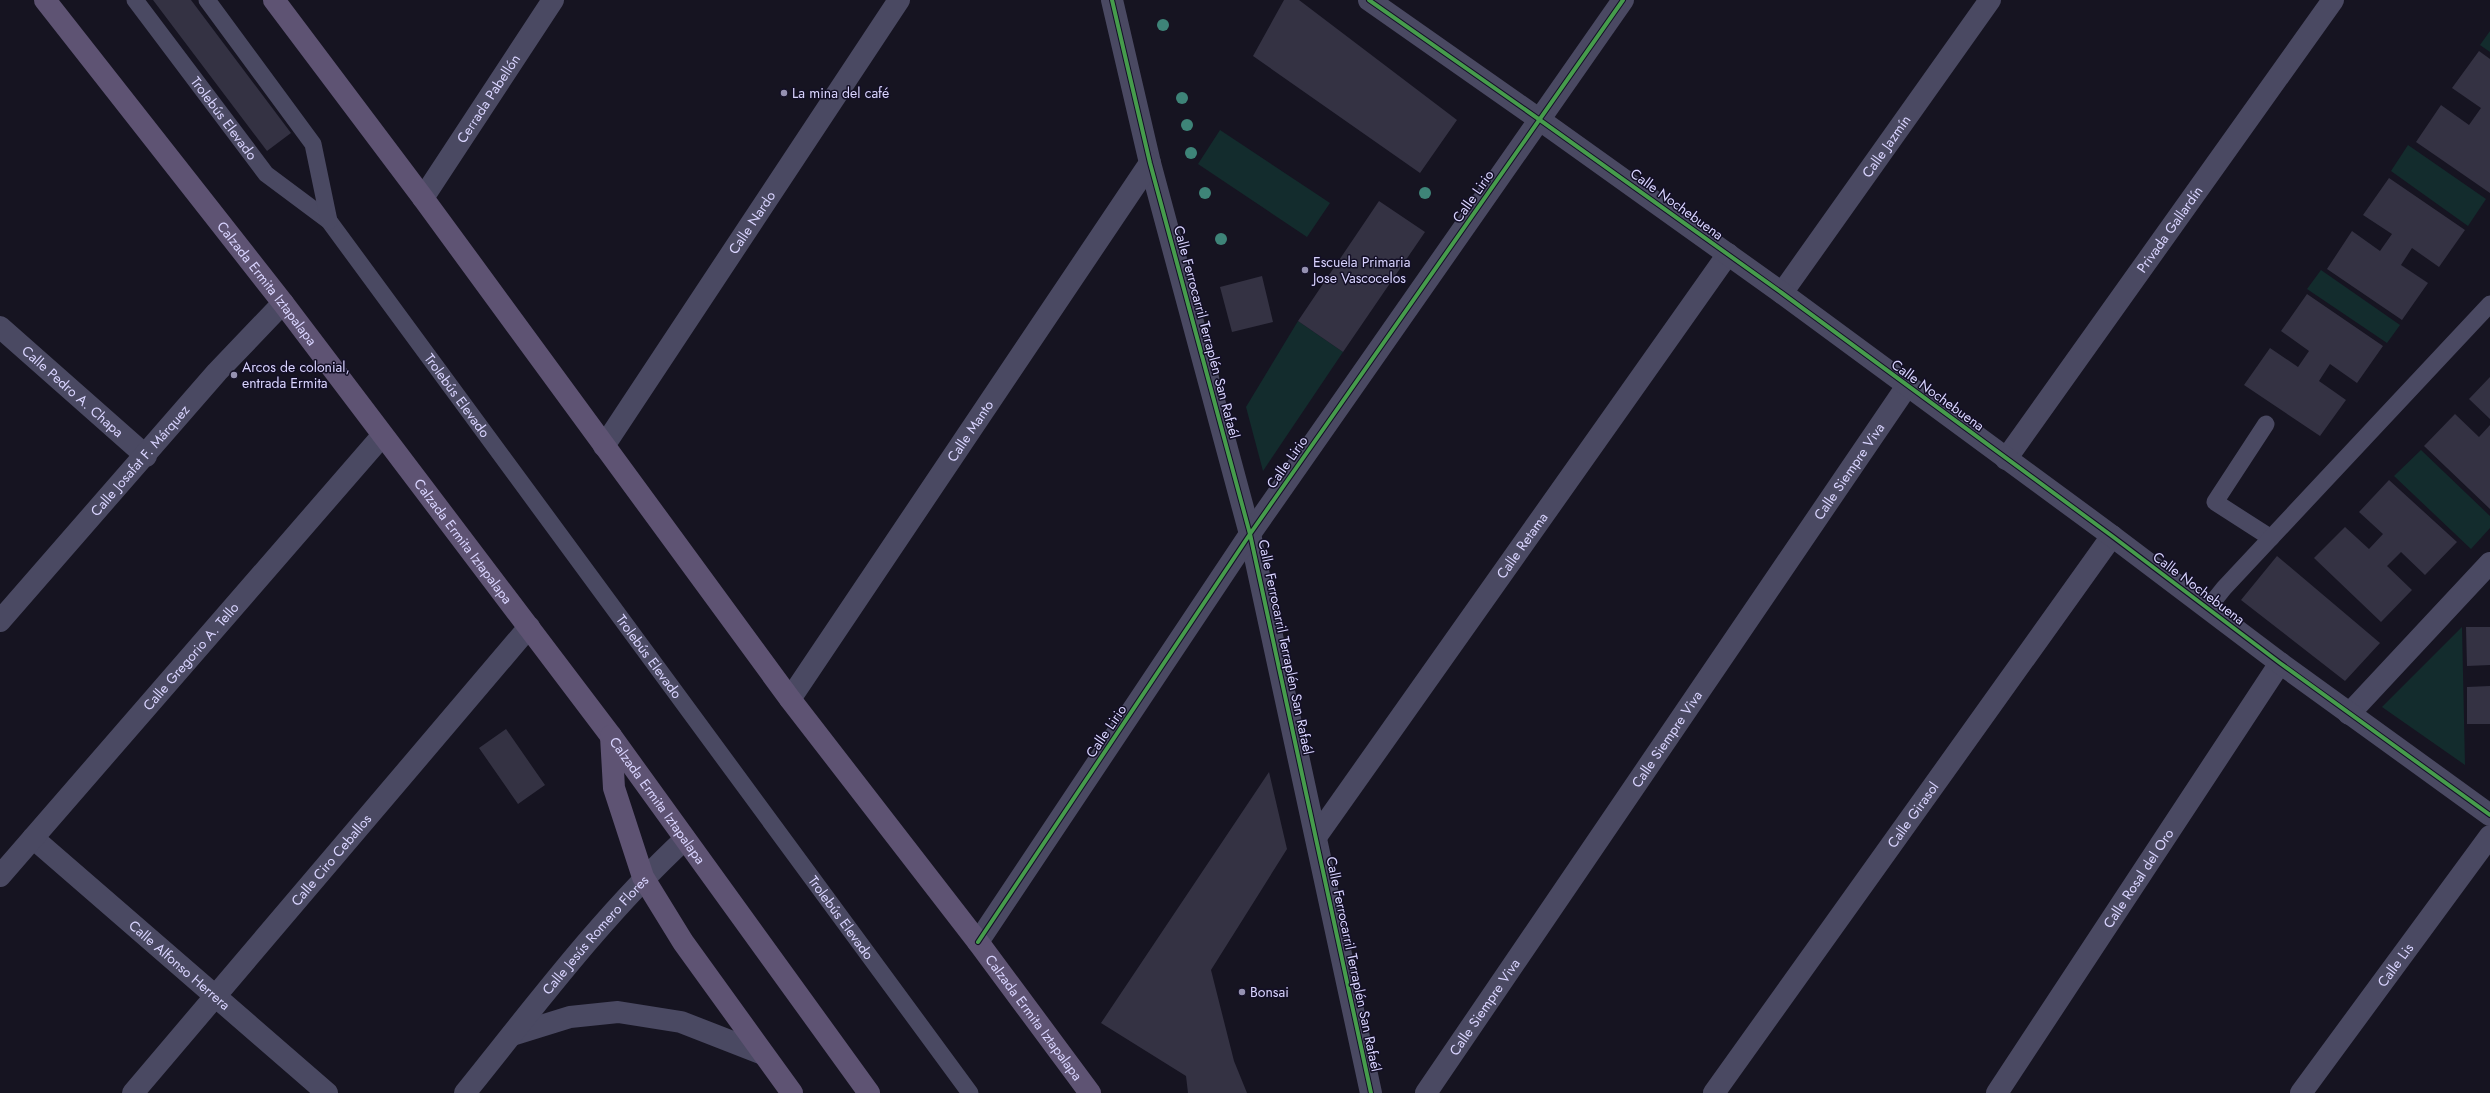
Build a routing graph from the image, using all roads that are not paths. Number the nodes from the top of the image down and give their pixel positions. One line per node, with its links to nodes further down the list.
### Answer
1 (45, 0): 18 (main road, Calzada Ermita Iztapalapa)
2 (135, 0): 15 (lane, Trolebús Elevado)
3 (207, 0): 15 (lane, Trolebús Elevado)
4 (274, 0): 14 (main road, Calzada Ermita Iztapalapa)
5 (553, 0): 14 (street, Cerrada Pabellón)
6 (899, 0): 24 (street, Calle Nardo)
7 (1112, 0): 13 (street, Calle Ferrocarril Terraplén San Rafaél)
8 (1369, 0): 12 (street, Calle Nochebuena)
9 (1623, 0): 12 (street, Calle Lirio)
10 (1990, 0): 17 (street, Calle Jazmín)
11 (2333, 0): 26 (street, Privada Gallardín)
12 (1540, 120): 16 (street, Calle Nochebuena); 27 (street, Calle Lirio)
13 (1150, 163): 27 (street, Calle Ferrocarril Terraplén San Rafaél); 35 (street, Calle Manto)
14 (423, 198): 24 (main road, Calzada Ermita Iztapalapa)
15 (328, 221): 54 (lane, Trolebús Elevado)
16 (1728, 254): 17 (street, Calle Nochebuena); 40 (street, Calle Retama)
17 (1782, 293): 21 (street, Calle Nochebuena)
18 (283, 303): 23 (main road, Calzada Ermita Iztapalapa); 25 (street, Calle Josafat F. Márquez)
19 (2490, 304): 29 (lane)
20 (0, 327): 25 (street, Calle Pedro A. Chapa)
21 (1907, 386): 26 (street, Calle Nochebuena); 57 (street, Calle Siempre Viva)
22 (2266, 424): 29 (lane)
23 (382, 436): 33 (main road, Calzada Ermita Iztapalapa); 41 (street, Calle Gregorio A. Tello)
24 (604, 446): 35 (main road, Calzada Ermita Iztapalapa)
25 (146, 456): 32 (street, Calle Josafat F. Márquez)
26 (2006, 459): 28 (street, Calle Nochebuena)
27 (1250, 534): 40 (street, Calle Ferrocarril Terraplén San Rafaél); 45 (street, Calle Lirio)
28 (2112, 536): 31 (street, Calle Nochebuena); 58 (street, Calle Girasol)
29 (2271, 538): 31 (lane)
30 (2490, 563): 36 (street)
31 (2208, 608): 34 (street, Calle Nochebuena)
32 (0, 621)
33 (528, 627): 37 (main road, Calzada Ermita Iztapalapa); 46 (street, Calle Ciro Ceballos)
34 (2280, 664): 36 (street, Calle Nochebuena); 59 (street, Calle Rosal del Oro)
35 (790, 699): 45 (main road, Calzada Ermita Iztapalapa)
36 (2349, 714): 38 (street, Calle Nochebuena)
37 (611, 736): 42 (main road, Calzada Ermita Iztapalapa); 44 (main road)
38 (2490, 814)
39 (2490, 836): 60 (street, Calle Lis)
40 (1316, 837): 56 (street, Calle Ferrocarril Terraplén San Rafaél)
41 (33, 838): 43 (street, Calle Gregorio A. Tello); 46 (street, Calle Alfonso Herrera)
42 (685, 839): 44 (street, Calle Jesús Romero Flores); 53 (main road, Calzada Ermita Iztapalapa)
43 (0, 876)
44 (643, 877): 47 (street, Calle Jesús Romero Flores); 48 (main road)
45 (978, 942): 55 (main road, Calzada Ermita Iztapalapa)
46 (215, 997): 49 (street, Calle Ciro Ceballos); 50 (street, Calle Alfonso Herrera)
47 (512, 1035): 48 (street); 51 (street, Calle Jesús Romero Flores)
48 (763, 1054): 52 (main road)
49 (133, 1093)
50 (327, 1093)
51 (465, 1093)
52 (792, 1093)
53 (869, 1093)
54 (970, 1093)
55 (1090, 1093)
56 (1371, 1093)
57 (1426, 1093)
58 (1714, 1093)
59 (1997, 1093)
60 (2301, 1093)

